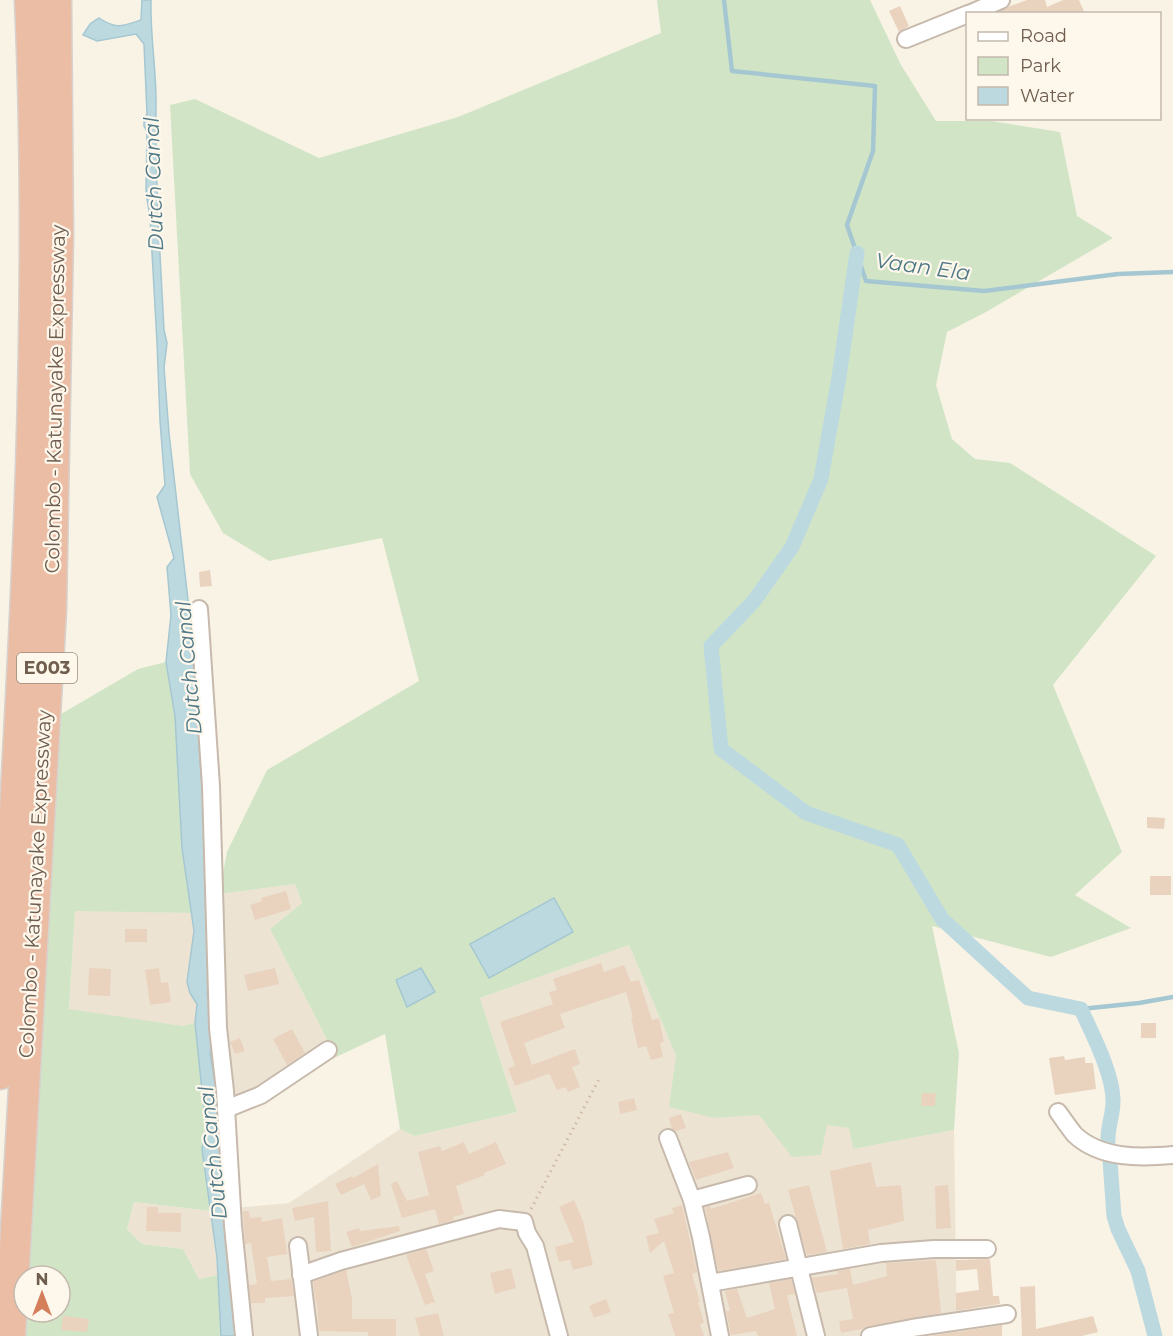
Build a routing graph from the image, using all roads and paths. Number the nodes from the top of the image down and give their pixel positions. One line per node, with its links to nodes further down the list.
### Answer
1 (30, 0): 9 (highway, Colombo - Katunayake Expressway / E003)
2 (56, 0): 25 (highway, Colombo - Katunayake Expressway / E003)
3 (1001, 0): 4 (street)
4 (973, 12)
5 (966, 15): 6 (street)
6 (906, 39)
7 (199, 609): 11 (street)
8 (328, 1050): 11 (street)
9 (0, 1074)
10 (599, 1079): 17 (path)
11 (226, 1109): 26 (street)
12 (1058, 1112): 14 (street)
13 (668, 1138): 16 (street)
14 (1173, 1155)
15 (748, 1185): 16 (street)
16 (692, 1200): 23 (street)
17 (524, 1222): 22 (street); 28 (street)
18 (788, 1224): 21 (street)
19 (298, 1246): 22 (street)
20 (987, 1250): 21 (street)
21 (798, 1267): 23 (street); 30 (street)
22 (301, 1275): 27 (street)
23 (710, 1283): 29 (street)
24 (1007, 1314): 31 (street)
25 (10, 1336)
26 (244, 1336)
27 (309, 1336)
28 (559, 1336)
29 (720, 1336)
30 (816, 1336)
31 (870, 1336)

